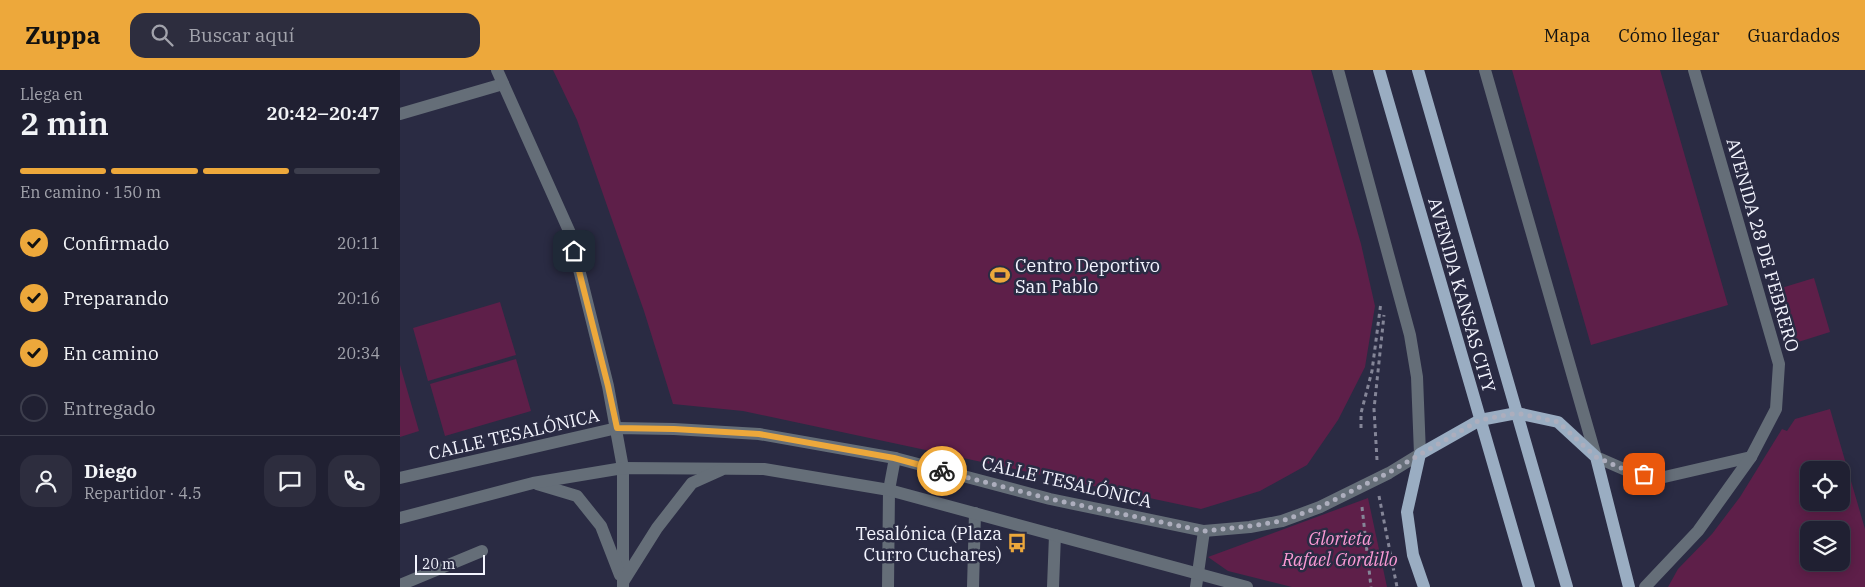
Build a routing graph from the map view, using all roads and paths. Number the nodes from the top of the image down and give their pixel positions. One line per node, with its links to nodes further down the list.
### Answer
1 (497, 70): 7 (street)
2 (1338, 70): 15 (street)
3 (1379, 70): 12 (main road, AVENIDA KANSAS CITY)
4 (1418, 70): 11 (main road, AVENIDA KANSAS CITY)
5 (1485, 70): 16 (street)
6 (1694, 70): 17 (street, AVENIDA 28 DE FEBRERO)
7 (503, 84): 8 (street); 13 (street)
8 (400, 114)
9 (1379, 292): 14 (path)
10 (1374, 409): 22 (path)
11 (1517, 413): 12 (main road); 16 (main road); 43 (main road, AVENIDA KANSAS CITY)
12 (1480, 420): 15 (main road); 42 (main road, AVENIDA KANSAS CITY)
13 (617, 428): 18 (street, CALLE TESALÓNICA); 19 (street); 21 (street, CALLE TESALÓNICA)
14 (1361, 428)
15 (1420, 454): 22 (street, CALLE TESALÓNICA); 41 (main road)
16 (1596, 457): 17 (street); 44 (main road)
17 (1751, 457): 45 (street, AVENIDA 28 DE FEBRERO)
18 (894, 458): 24 (street); 28 (street, CALLE TESALÓNICA)
19 (623, 468): 20 (street); 23 (street); 33 (street)
20 (726, 468): 24 (street); 33 (street)
21 (400, 478)
22 (1378, 478): 28 (street, CALLE TESALÓNICA); 40 (path)
23 (533, 483): 27 (street); 33 (street)
24 (889, 490): 26 (street); 34 (street)
25 (1362, 506): 39 (path)
26 (975, 513): 29 (street); 35 (street)
27 (400, 518)
28 (1204, 531): 31 (street)
29 (1055, 535): 31 (street); 36 (street)
30 (482, 552): 32 (street)
31 (1197, 574): 37 (street); 38 (street)
32 (400, 584)
33 (623, 584)
34 (888, 587)
35 (973, 587)
36 (1054, 587)
37 (1196, 587)
38 (1247, 587)
39 (1371, 587)
40 (1398, 587)
41 (1424, 587)
42 (1529, 587)
43 (1567, 587)
44 (1629, 587)
45 (1645, 587)

